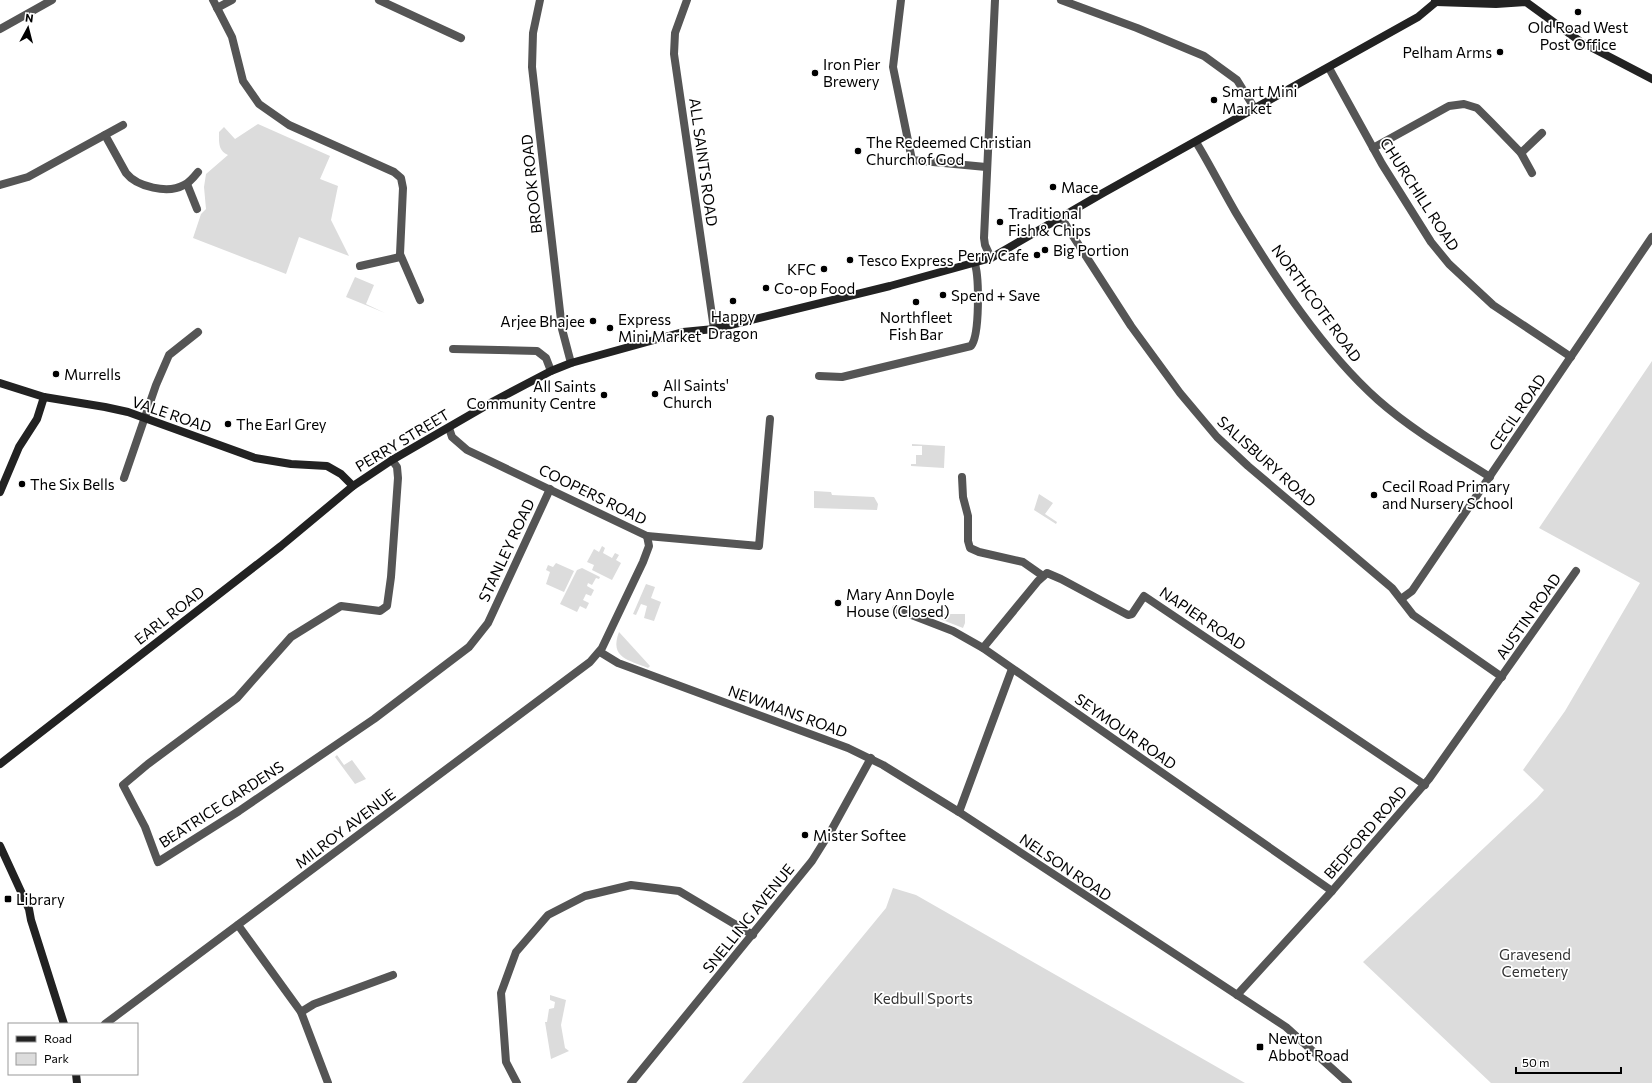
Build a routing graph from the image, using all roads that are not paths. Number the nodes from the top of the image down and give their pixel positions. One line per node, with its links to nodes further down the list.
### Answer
1 (52, 0): 13 (street)
2 (213, 0): 12 (street)
3 (232, 0): 12 (street)
4 (379, 0): 14 (street)
5 (540, 0): 41 (street, BROOK ROAD)
6 (687, 0): 37 (street, ALL SAINTS ROAD)
7 (900, 0): 24 (street)
8 (995, 0): 24 (street)
9 (1061, 0): 17 (street)
10 (1436, 1): 11 (street); 15 (street, PERRY STREET)
11 (1527, 1): 16 (street)
12 (217, 8): 32 (street)
13 (0, 29)
14 (461, 38)
15 (1329, 68): 17 (street, PERRY STREET); 22 (street, CHURCHILL ROAD)
16 (1652, 79)
17 (1255, 109): 21 (street, PERRY STREET)
18 (123, 125): 20 (street)
19 (1542, 133): 23 (street)
20 (105, 135): 27 (street); 28 (street)
21 (1196, 142): 30 (street, PERRY STREET); 51 (street, NORTHCOTE ROAD)
22 (1373, 148): 23 (street); 40 (street, CHURCHILL ROAD)
23 (1520, 153): 26 (street)
24 (986, 167): 33 (street)
25 (198, 172): 27 (street)
26 (1532, 173)
27 (187, 184): 29 (street)
28 (0, 185)
29 (197, 209)
30 (1062, 219): 33 (street, PERRY STREET); 59 (street, SALISBURY ROAD)
31 (1652, 237): 40 (street, CECIL ROAD)
32 (400, 257): 35 (street); 36 (street)
33 (991, 258): 34 (street, PERRY STREET)
34 (975, 264): 37 (street, PERRY STREET); 43 (street)
35 (360, 266)
36 (420, 300)
37 (714, 329): 41 (street, PERRY STREET)
38 (198, 332): 46 (street)
39 (453, 349): 42 (street)
40 (1570, 357): 51 (street, CECIL ROAD)
41 (571, 363): 42 (street, PERRY STREET)
42 (551, 371): 48 (street, PERRY STREET)
43 (819, 376)
44 (0, 383): 45 (street, VALE ROAD)
45 (44, 397): 46 (street, VALE ROAD); 55 (street)
46 (144, 418): 52 (street); 53 (street, VALE ROAD)
47 (770, 419): 56 (street, COOPERS ROAD)
48 (449, 428): 49 (street, PERRY STREET); 54 (street, COOPERS ROAD)
49 (392, 460): 53 (street, PERRY STREET); 61 (street, BEATRICE GARDENS)
50 (962, 477): 58 (street)
51 (1490, 477): 59 (street, CECIL ROAD)
52 (124, 478)
53 (353, 486): 67 (street, EARL ROAD)
54 (550, 489): 56 (street, COOPERS ROAD); 61 (street, STANLEY ROAD)
55 (0, 492)
56 (647, 536): 63 (street, MILROY AVENUE)
57 (1576, 571): 65 (street, AUSTIN ROAD)
58 (1043, 576): 62 (street); 68 (street, NAPIER ROAD)
59 (1401, 599): 65 (street, SALISBURY ROAD)
60 (896, 609): 62 (street, SEYMOUR ROAD)
61 (488, 623)
62 (984, 648): 64 (street, SEYMOUR ROAD)
63 (600, 652): 66 (street, NEWMANS ROAD); 72 (street, MILROY AVENUE)
64 (1012, 669): 69 (street); 71 (street, SEYMOUR ROAD)
65 (1502, 677): 68 (street, BEDFORD ROAD)
66 (870, 758): 69 (street, NEWMANS ROAD); 73 (street, SNELLING AVENUE)
67 (0, 764)
68 (1425, 785): 71 (street, BEDFORD ROAD)
69 (959, 812): 75 (street, NELSON ROAD)
70 (0, 846): 77 (street)
71 (1332, 892): 75 (street, BEDFORD ROAD)
72 (238, 924): 76 (street); 78 (street, MILROY AVENUE)
73 (753, 935): 80 (street); 81 (street, SNELLING AVENUE)
74 (393, 975): 76 (street)
75 (1237, 995): 82 (street, NELSON ROAD)
76 (301, 1012): 79 (street)
77 (64, 1023)
78 (106, 1023)
79 (328, 1083)
80 (516, 1083)
81 (631, 1083)
82 (1348, 1083)

